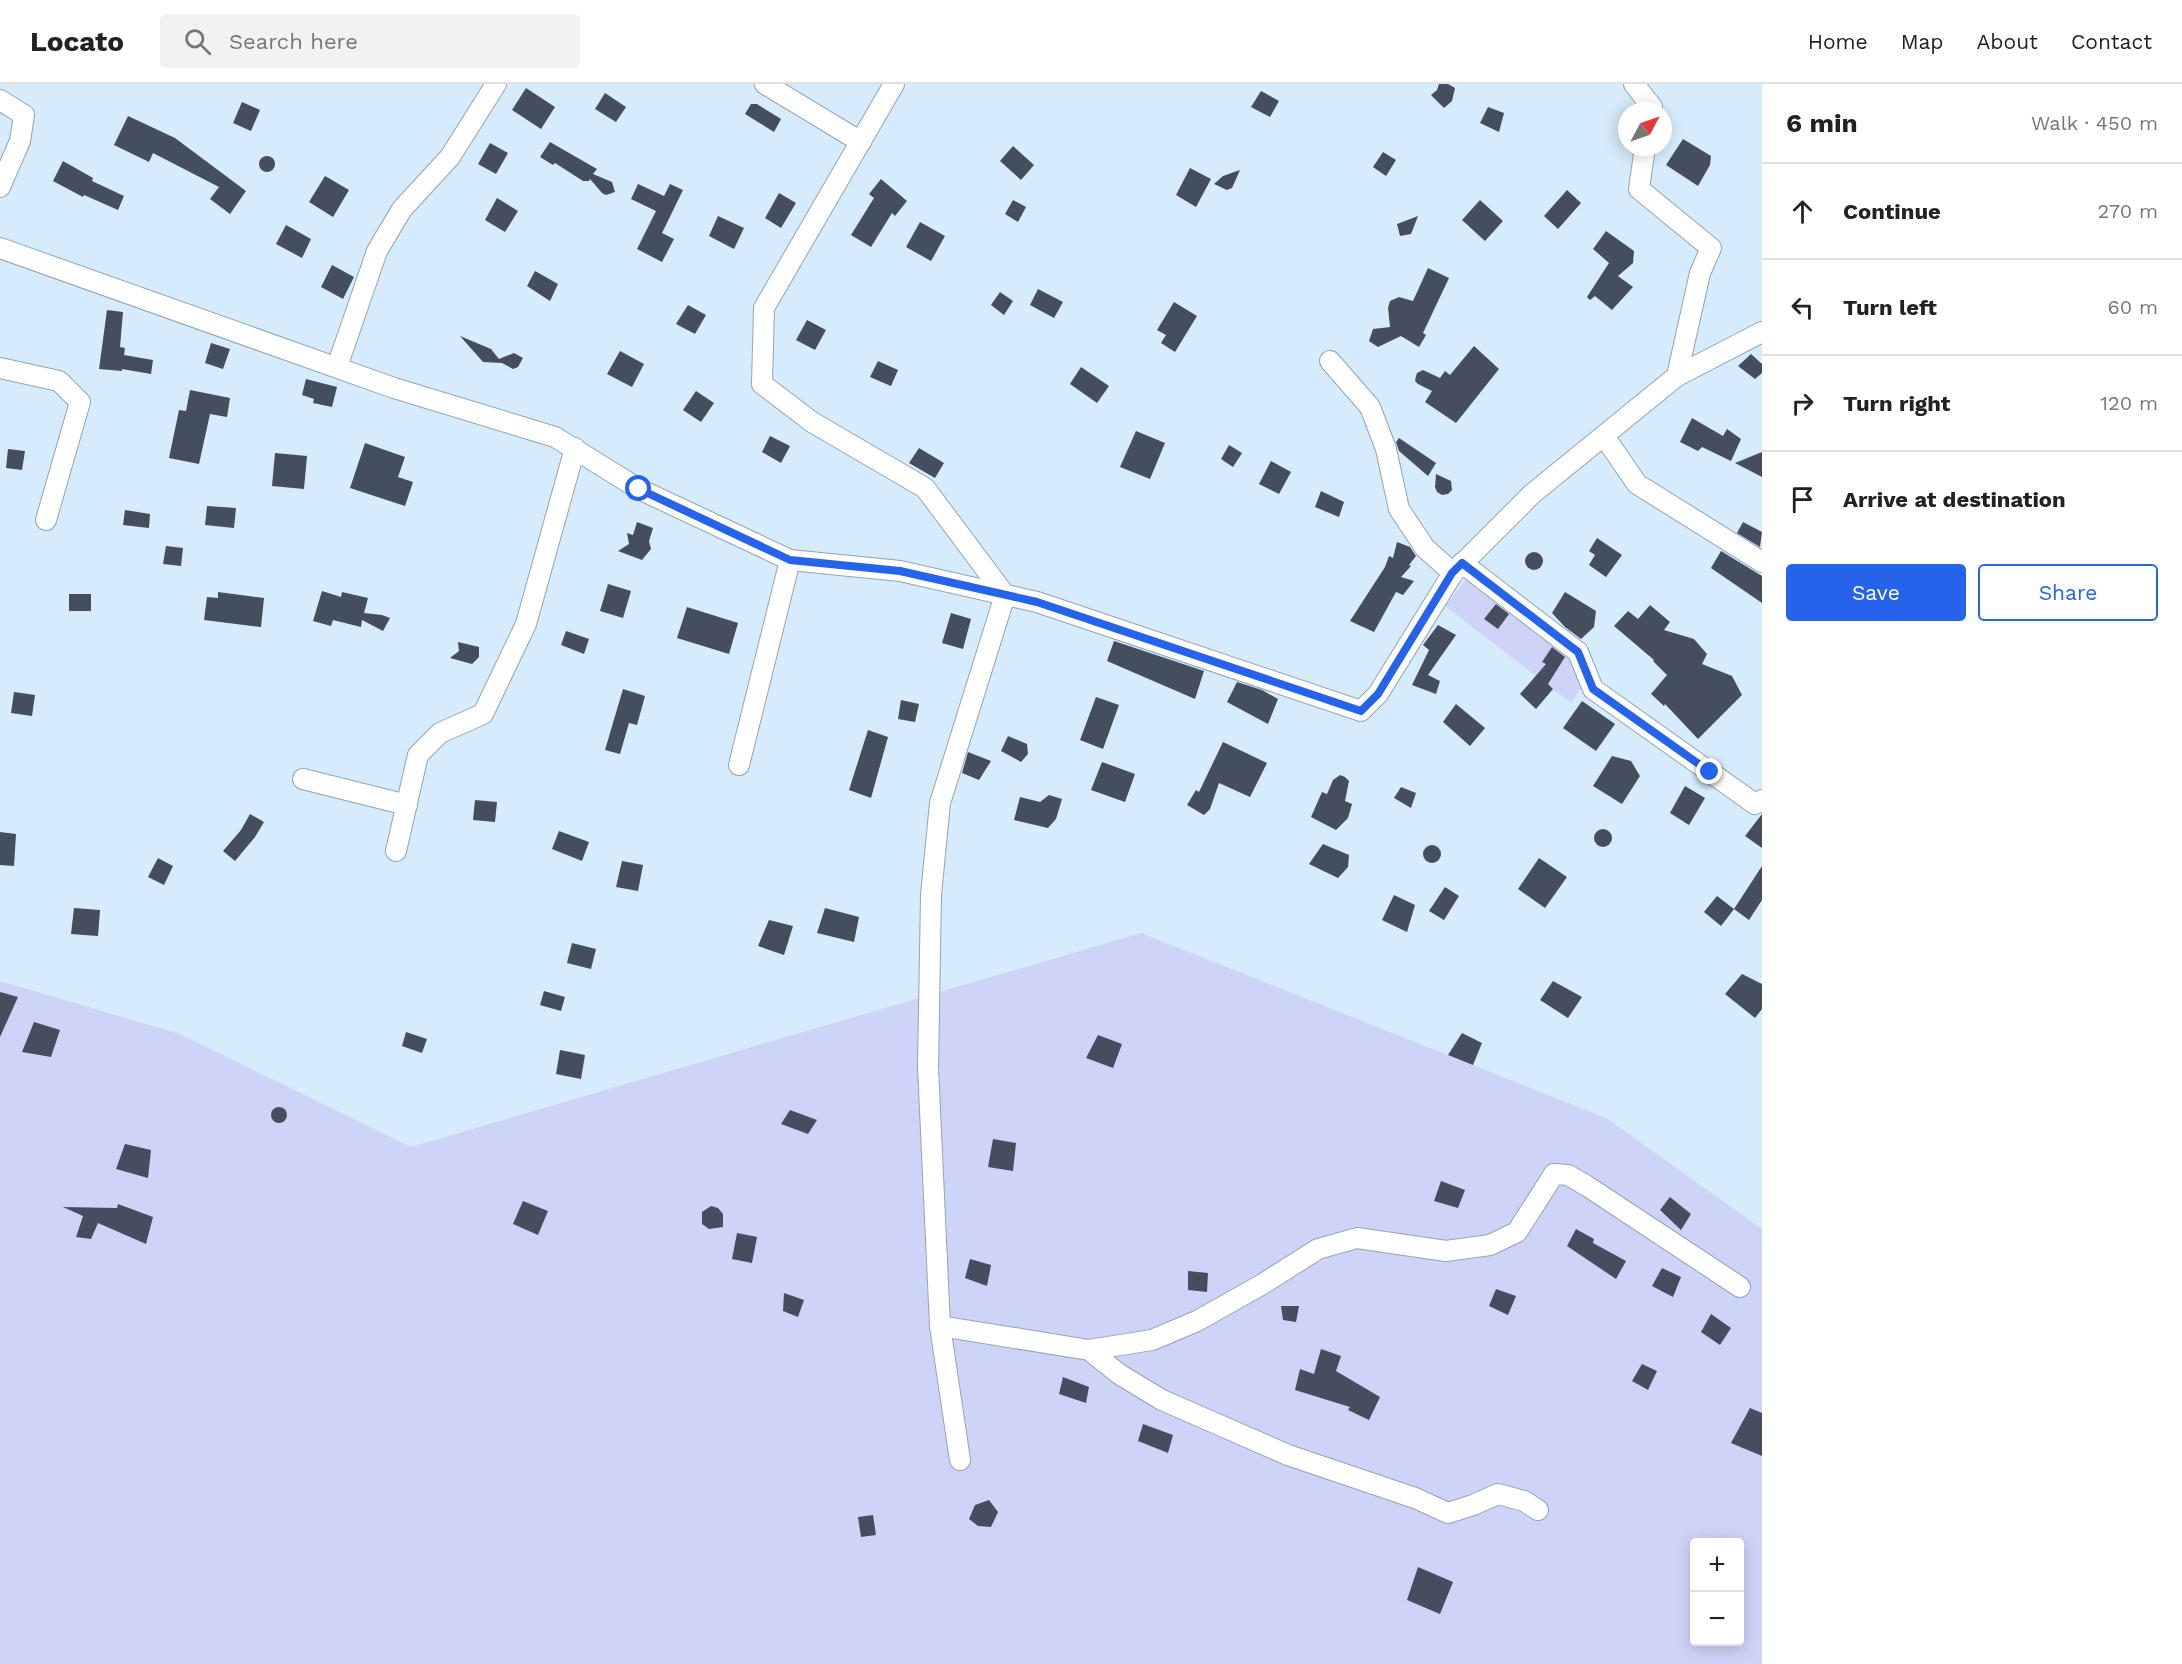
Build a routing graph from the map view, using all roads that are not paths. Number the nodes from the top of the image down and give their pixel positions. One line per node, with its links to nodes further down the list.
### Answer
1 (496, 84): 13 (street)
2 (765, 84): 7 (street)
3 (894, 84): 7 (street)
4 (1634, 84): 6 (street)
5 (0, 100): 9 (street)
6 (1648, 102)
7 (861, 142): 22 (street)
8 (1644, 156): 15 (street)
9 (0, 187)
10 (0, 248): 13 (street)
11 (1762, 332): 15 (street)
12 (1330, 361): 21 (street)
13 (337, 367): 17 (street)
14 (0, 368): 18 (street)
15 (1677, 376): 16 (street)
16 (1604, 436): 20 (street); 21 (street)
17 (575, 448): 19 (street); 26 (street)
18 (46, 520)
19 (790, 560): 22 (street); 23 (street)
20 (1762, 562)
21 (1457, 568): 22 (street); 25 (street)
22 (1005, 595): 29 (street)
23 (739, 765)
24 (303, 779): 26 (street)
25 (1762, 800)
26 (407, 805): 27 (street)
27 (396, 851)
28 (1740, 1287): 30 (street)
29 (940, 1326): 30 (street); 31 (street)
30 (1089, 1350): 32 (street)
31 (960, 1460)
32 (1538, 1510)

